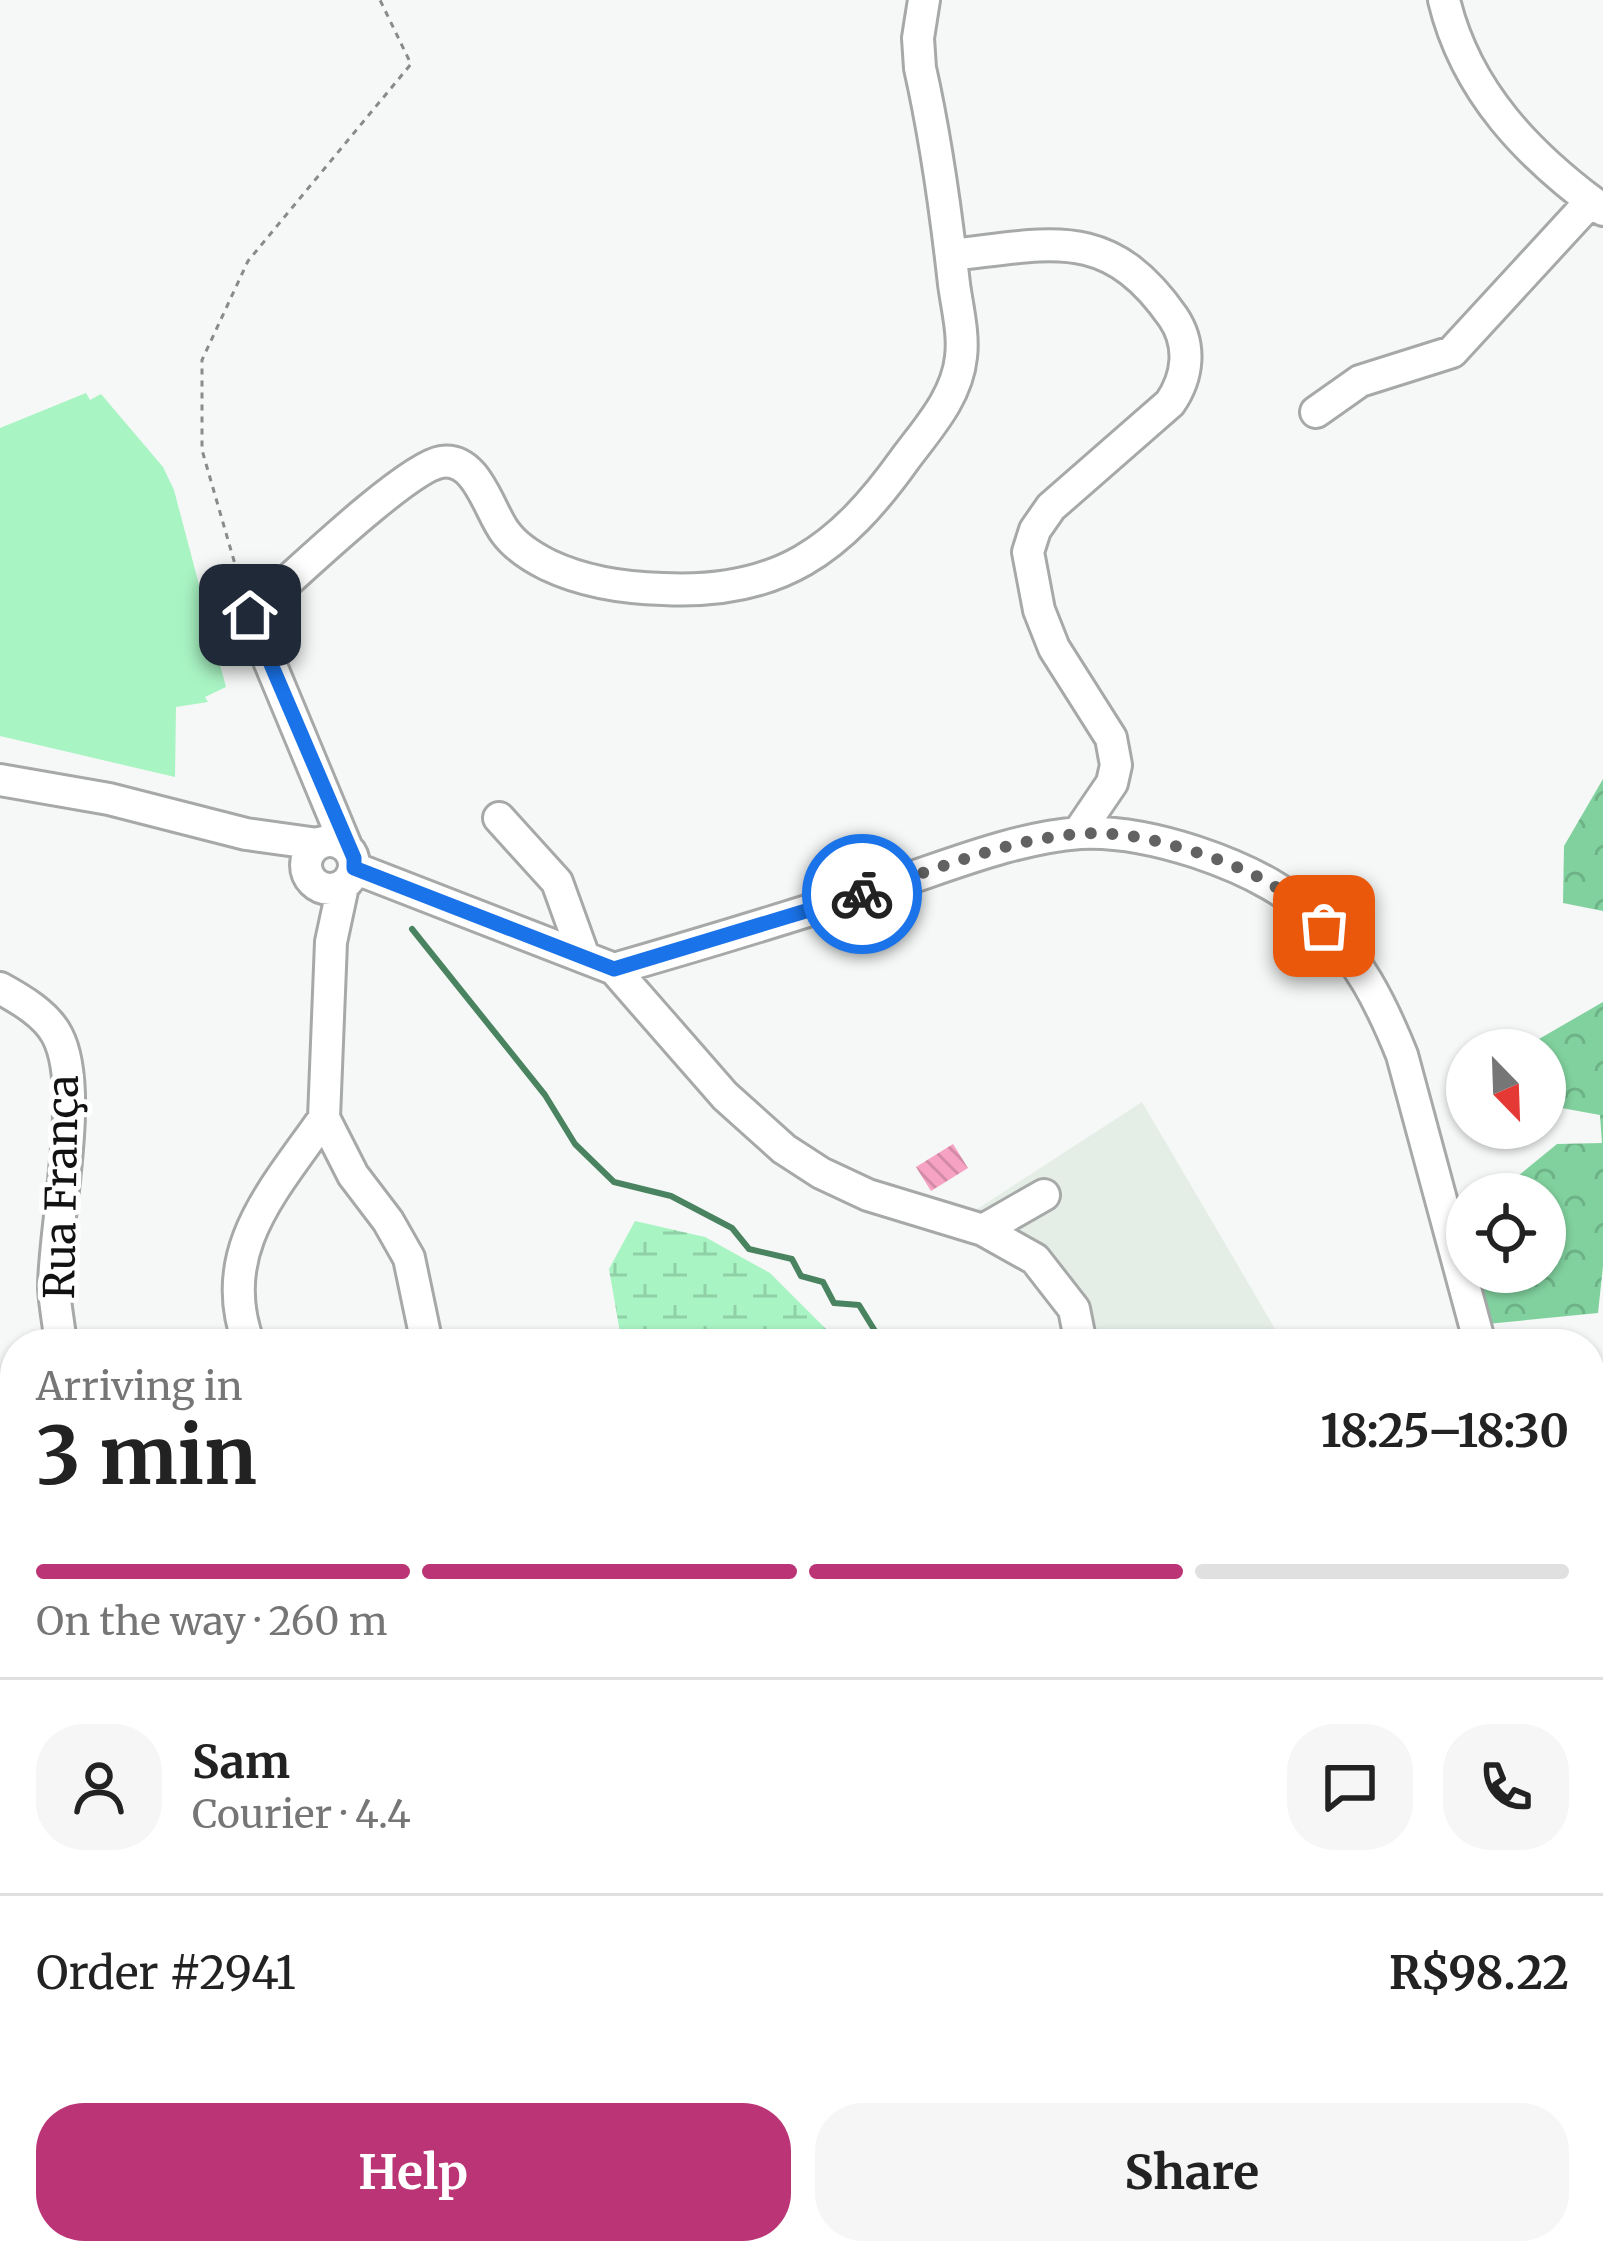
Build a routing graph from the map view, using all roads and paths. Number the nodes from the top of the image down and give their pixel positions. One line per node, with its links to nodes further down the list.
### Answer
1 (380, 0): 8 (path)
2 (924, 0): 6 (street)
3 (1444, 0): 5 (street)
4 (1603, 172): 5 (street)
5 (1589, 199): 7 (street)
6 (951, 255): 8 (street); 11 (street)
7 (1316, 412)
8 (250, 615): 12 (street)
9 (0, 779): 12 (street)
10 (500, 818): 13 (street)
11 (1078, 833): 14 (street); 23 (street)
12 (329, 865): 13 (street); 16 (street)
13 (584, 954): 14 (street)
14 (614, 969): 18 (street)
15 (0, 988): 19 (street, Rua França)
16 (324, 1118): 20 (street); 21 (street)
17 (1044, 1196): 18 (street)
18 (983, 1230): 22 (street)
19 (59, 1329)
20 (243, 1329)
21 (424, 1329)
22 (1078, 1329)
23 (1476, 1329)

